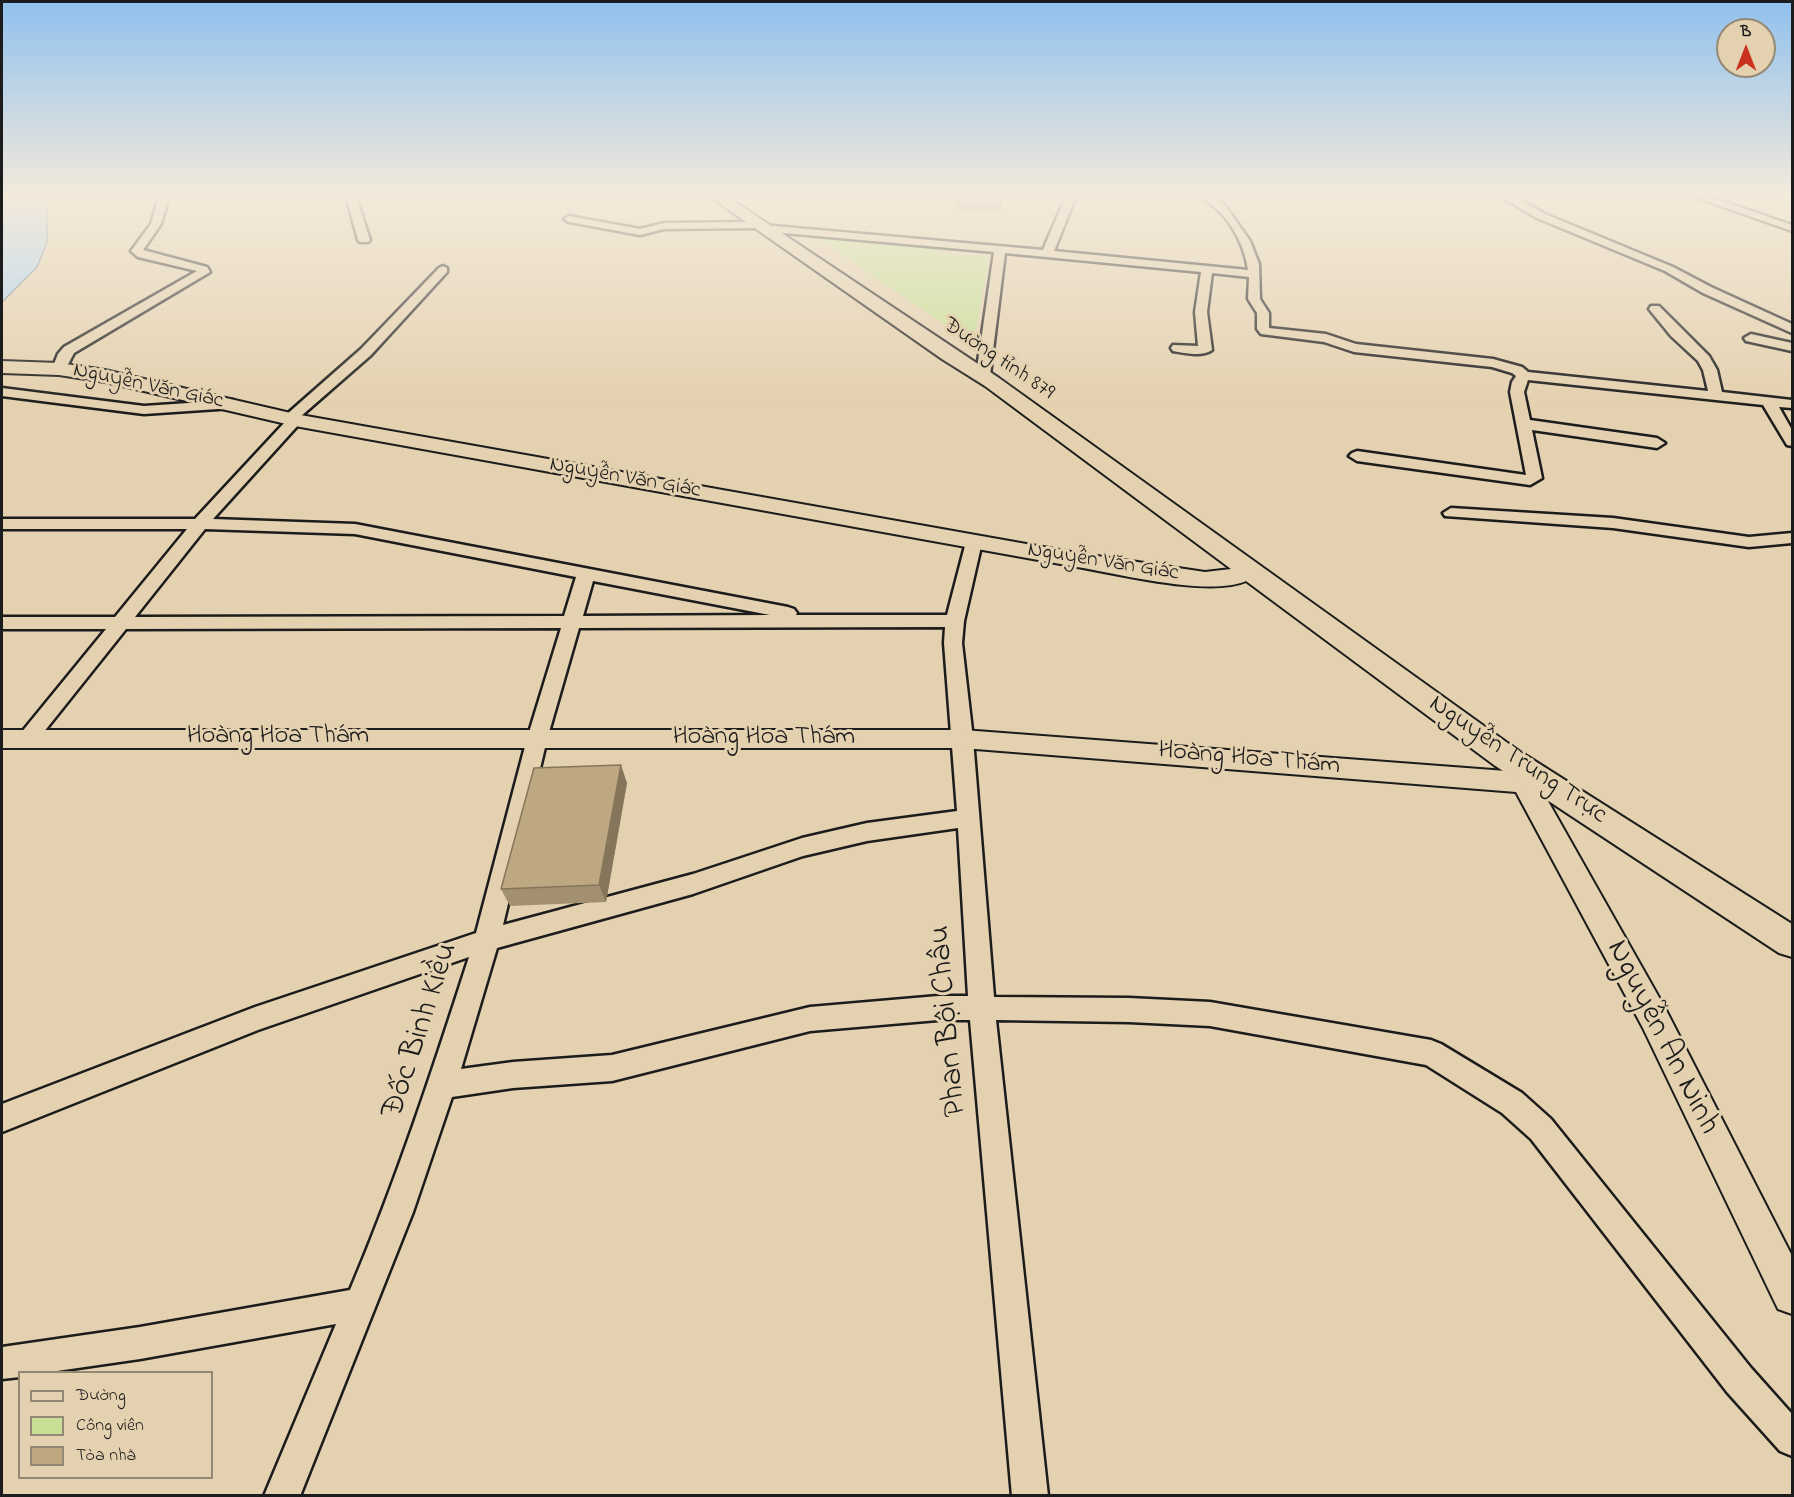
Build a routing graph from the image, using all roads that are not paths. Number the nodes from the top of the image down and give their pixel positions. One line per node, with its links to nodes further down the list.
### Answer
1 (189, 266): 16 (street)
2 (818, 266): 17 (main road, Đường tỉnh 879)
3 (998, 266): 17 (street)
4 (1174, 266): 7 (street)
5 (1253, 266): 9 (street)
6 (1661, 266): 11 (street)
7 (1207, 269): 9 (street); 14 (street)
8 (443, 270): 24 (street)
9 (1255, 274): 18 (street)
10 (1655, 309): 20 (street)
11 (1792, 329)
12 (1751, 338): 13 (street)
13 (1792, 347)
14 (1178, 348)
15 (2, 367): 16 (main road, Nguyễn Văn Giác)
16 (59, 369): 22 (main road, Nguyễn Văn Giác)
17 (983, 375): 34 (main road, Đường tỉnh 879)
18 (1524, 376): 20 (street); 25 (street)
19 (2, 392): 22 (street)
20 (1716, 395): 21 (street)
21 (1768, 401): 23 (street); 26 (street)
22 (233, 404): 24 (main road, Nguyễn Văn Giác)
23 (1792, 404)
24 (293, 419): 31 (street); 33 (main road, Nguyễn Văn Giác)
25 (1524, 424): 27 (street); 28 (street)
26 (1792, 442)
27 (1657, 443)
28 (1357, 456)
29 (1450, 513): 32 (street)
30 (2, 524): 31 (street)
31 (200, 524): 35 (street); 40 (street)
32 (1792, 538)
33 (974, 542): 34 (main road, Nguyễn Văn Giác); 36 (street, Phan Bội Châu)
34 (1249, 570): 45 (main road, Nguyễn Trung Trực)
35 (586, 574): 37 (street, Đốc Binh Kiều); 38 (street)
36 (955, 621): 38 (street); 43 (street, Phan Bội Châu)
37 (571, 622): 38 (street); 40 (street); 44 (street, Đốc Binh Kiều)
38 (836, 622)
39 (2, 623): 40 (street)
40 (119, 623): 41 (street)
41 (28, 738): 42 (street, Hoàng Hoa Thám); 44 (street, Hoàng Hoa Thám)
42 (2, 739)
43 (963, 739): 44 (street, Hoàng Hoa Thám); 45 (street, Hoàng Hoa Thám); 46 (street, Phan Bội Châu)
44 (537, 740): 47 (street, Đốc Binh Kiều)
45 (1536, 784): 48 (main road, Nguyễn Trung Trực); 52 (street, Nguyễn An Ninh)
46 (968, 818): 47 (street); 49 (street, Phan Bội Châu)
47 (487, 940): 50 (street, Đốc Binh Kiều); 51 (street)
48 (1792, 942)
49 (982, 1008): 50 (street); 55 (street); 57 (street, Phan Bội Châu)
50 (442, 1085): 53 (street, Đốc Binh Kiều)
51 (2, 1119)
52 (1792, 1294)
53 (361, 1304): 54 (street); 56 (street, Đốc Binh Kiều)
54 (2, 1363)
55 (1792, 1439)
56 (282, 1496)
57 (1030, 1496)

